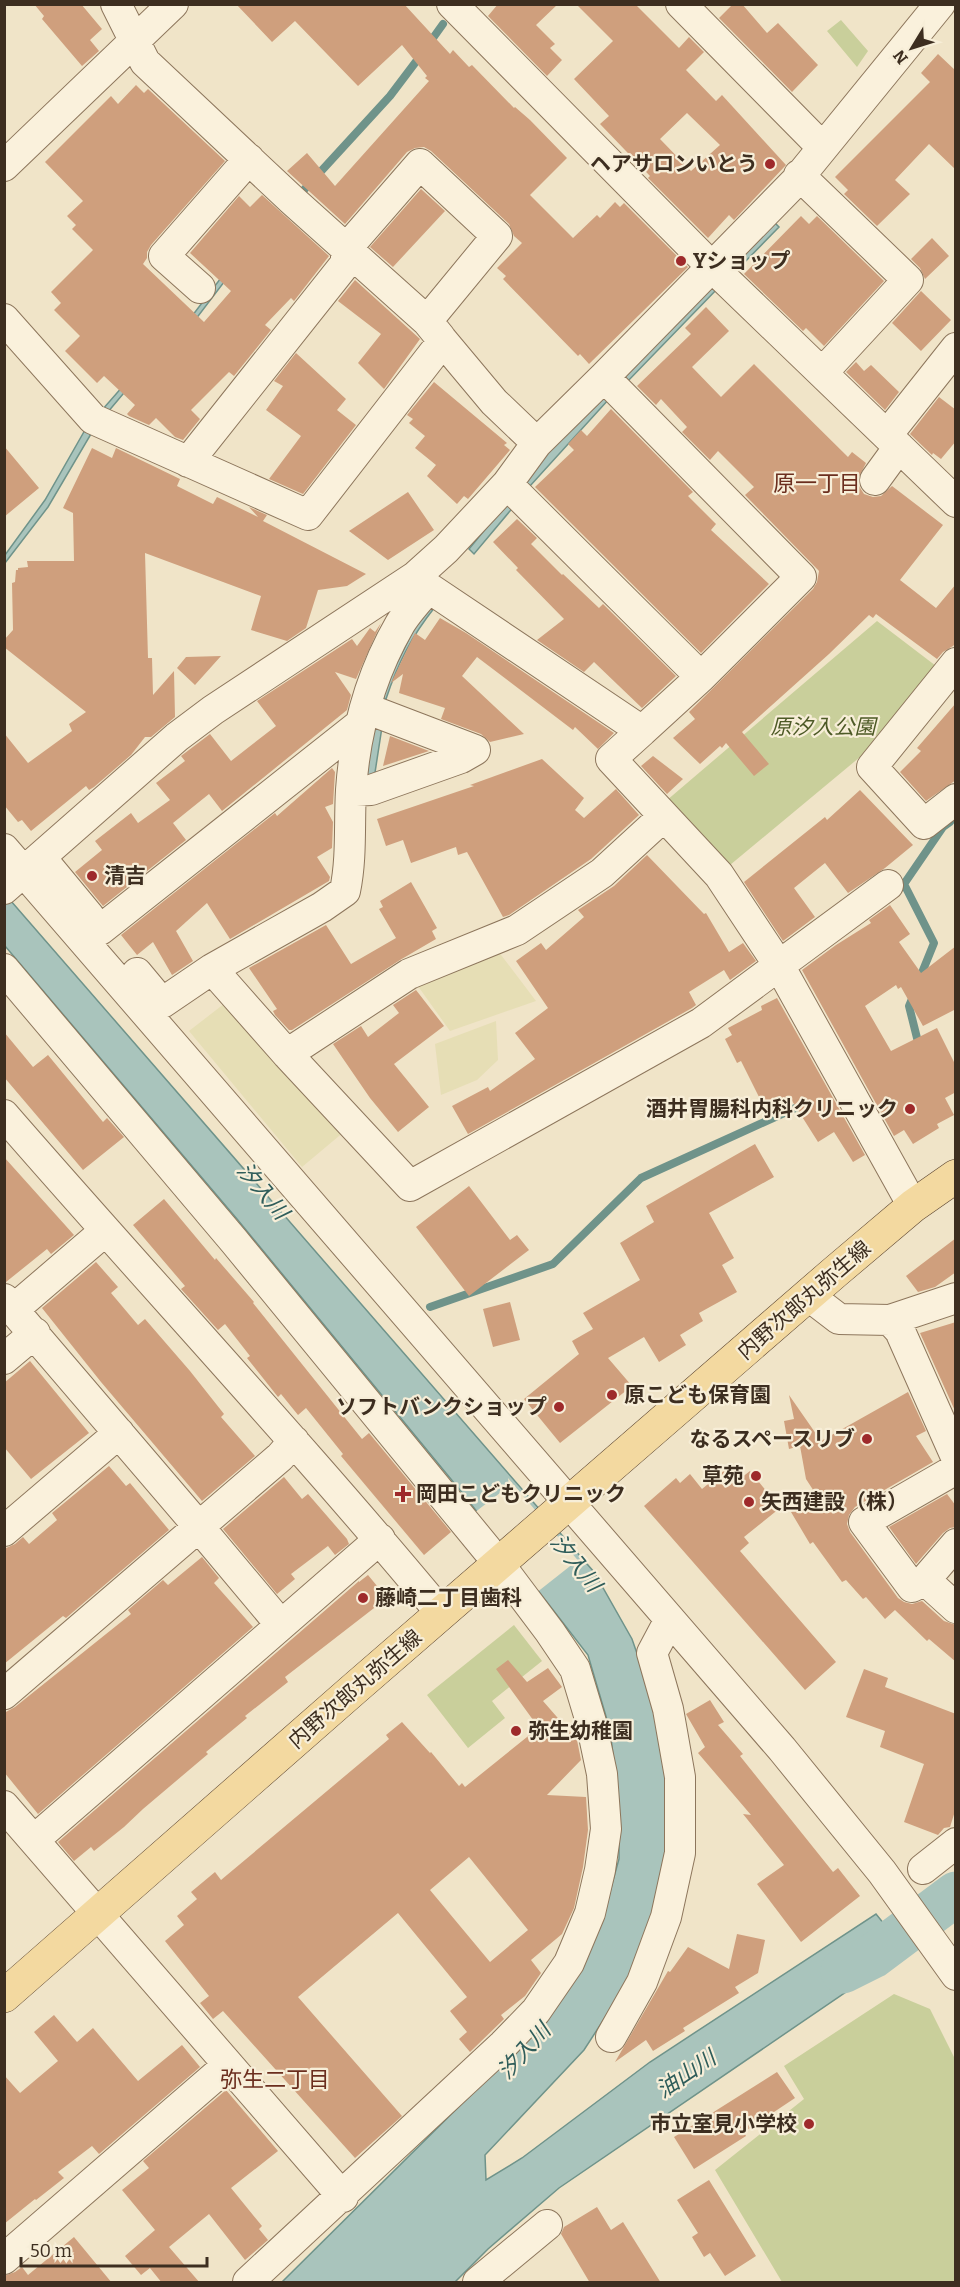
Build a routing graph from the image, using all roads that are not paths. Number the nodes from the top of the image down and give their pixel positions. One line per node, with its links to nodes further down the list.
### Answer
1 (116, 4): 6 (street)
2 (172, 4): 6 (street)
3 (681, 4): 7 (street)
4 (940, 4): 7 (street)
5 (463, 9): 12 (street)
6 (135, 42): 8 (street); 9 (street)
7 (822, 147): 10 (street)
8 (249, 159): 11 (street); 13 (street)
9 (4, 166)
10 (800, 175): 12 (street); 17 (street)
11 (346, 249): 15 (street); 15 (street); 21 (street)
12 (712, 267): 17 (street); 18 (street)
13 (200, 288)
14 (4, 319): 21 (street)
15 (435, 331): 20 (street); 21 (street)
16 (956, 348): 19 (street)
17 (823, 372): 19 (street)
18 (604, 377): 20 (street); 27 (street)
19 (893, 441): 22 (street); 24 (street)
20 (537, 443): 23 (street)
21 (188, 462)
22 (875, 480)
23 (507, 484): 25 (street); 27 (street)
24 (956, 502)
25 (423, 582): 28 (street); 29 (street); 34 (street)
26 (956, 663): 31 (street)
27 (701, 677): 29 (street)
28 (362, 717): 30 (street); 30 (street); 36 (street)
29 (642, 731): 32 (street)
30 (351, 791): 39 (street)
31 (956, 800)
32 (663, 817): 37 (street); 40 (street)
33 (4, 849): 34 (street)
34 (24, 873): 36 (street); 55 (street)
35 (888, 885): 37 (street)
36 (100, 930): 39 (street)
37 (780, 966): 40 (street); 43 (street)
38 (4, 969): 60 (street)
39 (212, 969): 40 (street)
40 (287, 1054)
41 (4, 1115): 44 (street)
42 (956, 1176): 43 (main road, 内野次郎丸弥生線)
43 (913, 1206): 45 (main road, 内野次郎丸弥生線)
44 (105, 1231): 47 (street); 52 (street)
45 (809, 1296): 48 (street); 55 (main road, 内野次郎丸弥生線)
46 (956, 1298): 48 (street)
47 (9, 1304): 49 (street)
48 (890, 1320): 53 (street)
49 (35, 1333): 50 (street); 51 (street)
50 (4, 1359)
51 (119, 1433): 56 (street); 57 (street)
52 (294, 1442): 56 (street); 58 (street)
53 (956, 1458)
54 (956, 1469): 61 (street)
55 (569, 1502): 60 (main road, 内野次郎丸弥生線); 64 (street)
56 (199, 1527): 65 (street); 66 (street)
57 (4, 1531)
58 (380, 1539): 63 (street); 65 (street)
59 (956, 1544): 61 (street)
60 (499, 1564): 63 (main road, 内野次郎丸弥生線); 76 (street)
61 (925, 1580): 62 (street)
62 (956, 1608)
63 (441, 1613): 71 (main road, 内野次郎丸弥生線)
64 (669, 1621): 72 (street); 74 (street)
65 (281, 1625): 68 (street)
66 (4, 1695)
67 (4, 1806): 68 (street)
68 (34, 1840): 71 (street)
69 (956, 1843): 70 (street)
70 (923, 1869)
71 (99, 1913): 73 (main road, 内野次郎丸弥生線); 75 (street)
72 (956, 1976)
73 (4, 1996)
74 (611, 2037)
75 (227, 2066): 76 (street); 78 (street)
76 (343, 2197): 79 (street)
77 (547, 2225): 80 (street)
78 (4, 2259)
79 (258, 2280)
80 (478, 2283)

